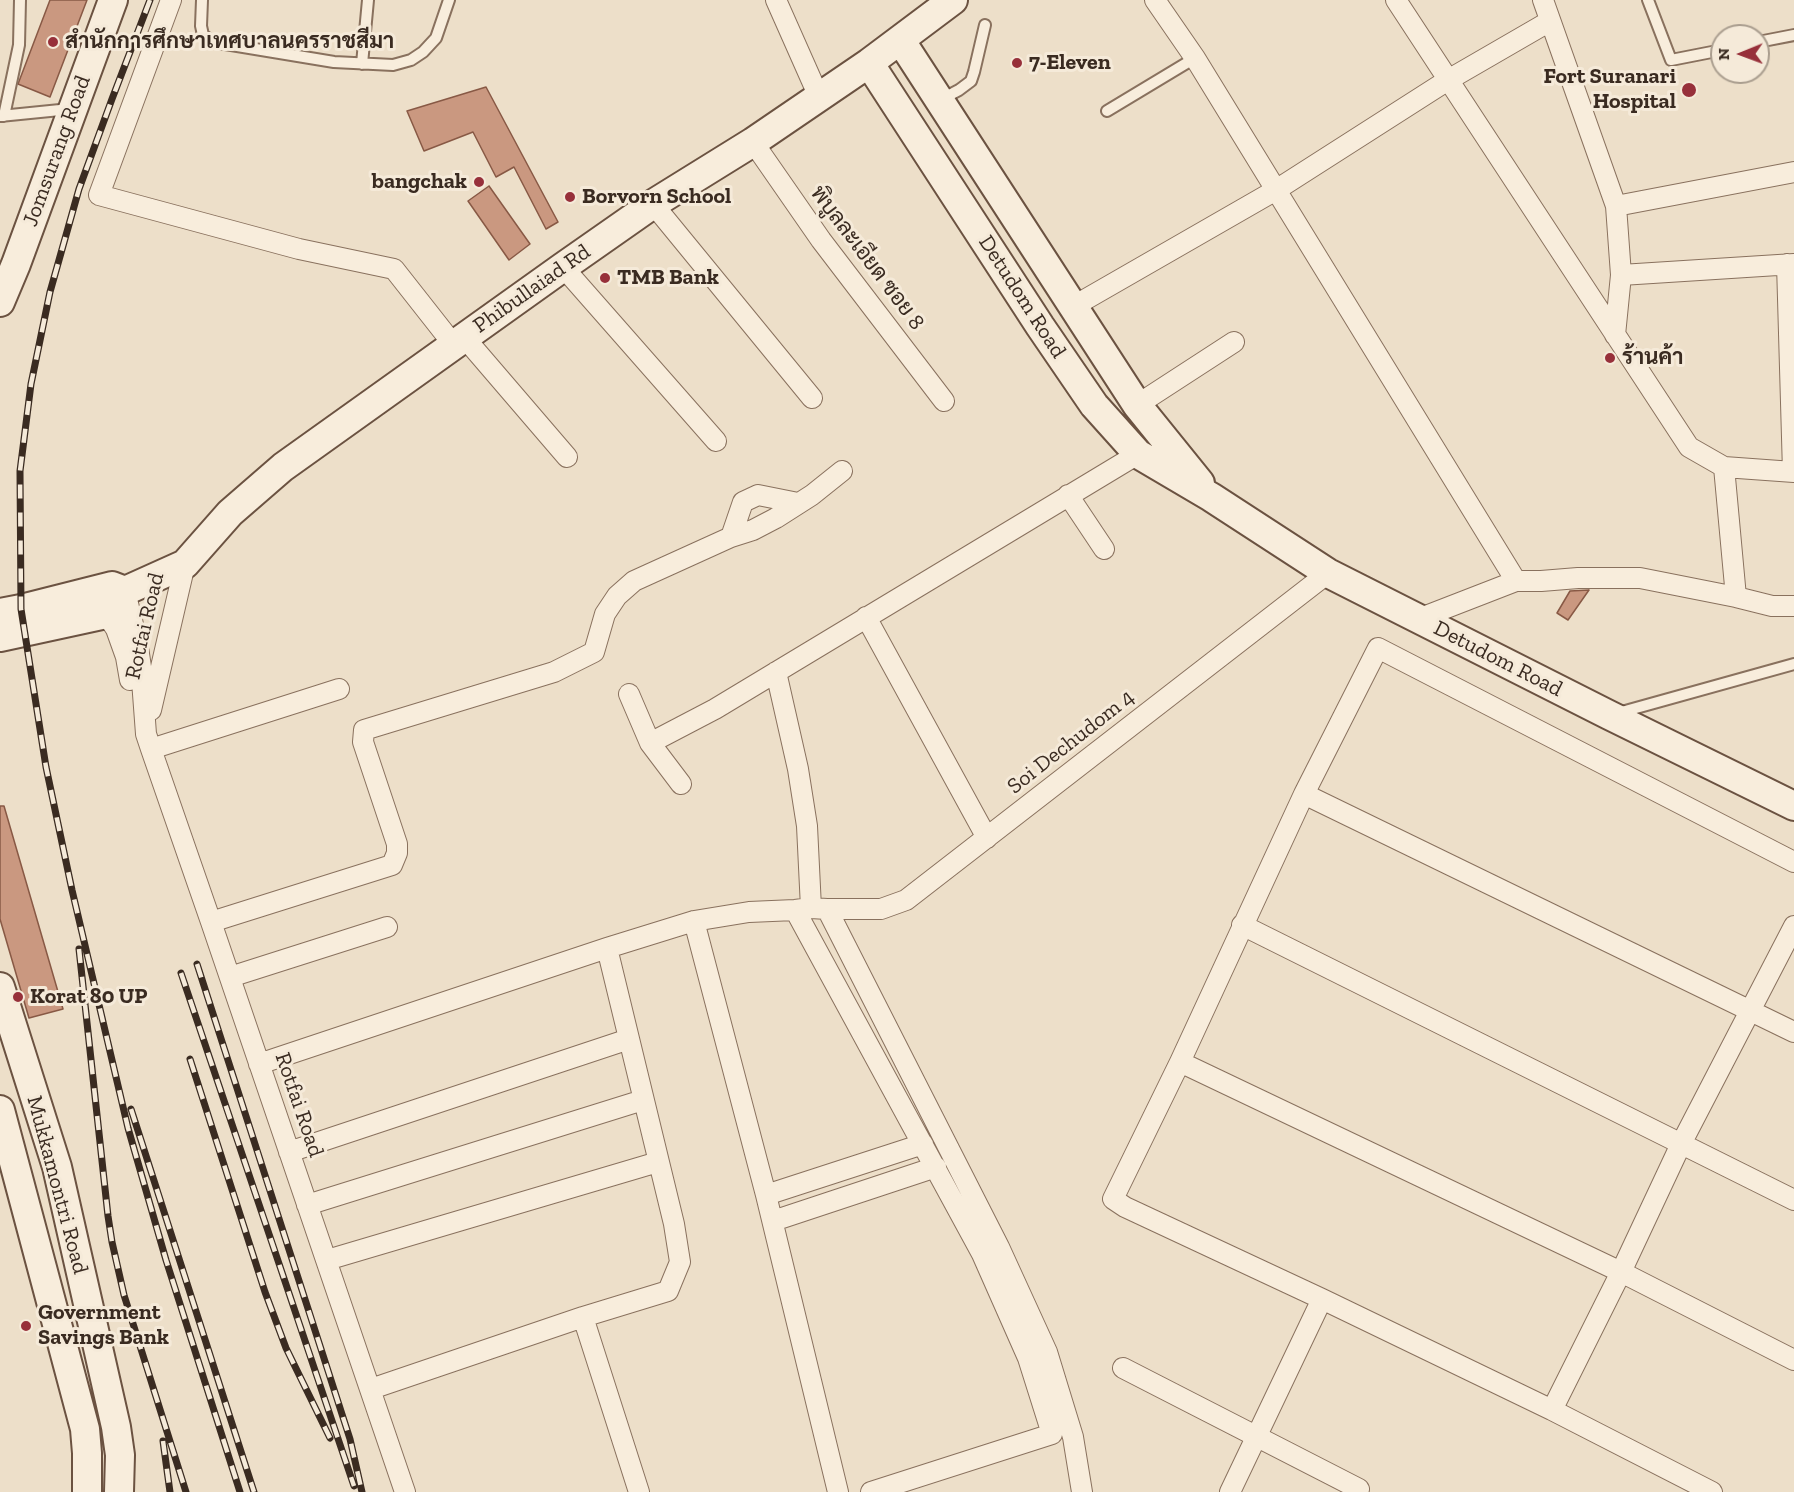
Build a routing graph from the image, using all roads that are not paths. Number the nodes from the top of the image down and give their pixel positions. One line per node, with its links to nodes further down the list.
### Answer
1 (20, 0): 27 (lane)
2 (113, 0): 25 (main road, Jomsurang Road)
3 (171, 0): 40 (street)
4 (202, 0): 21 (lane)
5 (368, 0): 21 (lane)
6 (449, 0): 21 (lane)
7 (776, 0): 23 (street)
8 (953, 0): 16 (main road, Phibullaiad Rd)
9 (1155, 0): 19 (street)
10 (1396, 0): 22 (street)
11 (1542, 0): 13 (street)
12 (1648, 0): 18 (lane)
13 (1550, 21): 22 (street); 32 (street)
14 (984, 24): 24 (lane)
15 (1794, 35): 17 (lane)
16 (901, 40): 20 (main road, Phibullaiad Rd); 24 (main road, Detudom Road)
17 (1770, 40)
18 (1710, 52)
19 (1194, 58): 26 (lane); 30 (street)
20 (869, 63): 23 (main road, Phibullaiad Rd); 38 (main road, Detudom Road)
21 (362, 64)
22 (1448, 80): 30 (street); 39 (street)
23 (819, 97): 28 (main road, Phibullaiad Rd)
24 (940, 100): 37 (main road, Detudom Road)
25 (73, 108): 27 (lane); 36 (main road, Jomsurang Road)
26 (1107, 111)
27 (2, 116)
28 (753, 142): 31 (main road, Phibullaiad Rd); 43 (street, พิบูลละเอียด ซอย 8)
29 (1794, 172): 32 (street)
30 (1276, 190): 37 (street); 58 (street)
31 (653, 204): 34 (main road, Phibullaiad Rd); 42 (street)
32 (1616, 206): 35 (street)
33 (1791, 264): 35 (street); 50 (street)
34 (563, 267): 40 (main road, Phibullaiad Rd); 45 (street)
35 (1621, 275): 39 (street)
36 (0, 302)
37 (1074, 306): 38 (main road); 44 (main road, Detudom Road)
38 (1040, 327): 46 (main road, Detudom Road)
39 (1615, 335): 48 (street)
40 (458, 341): 47 (street); 56 (main road, Phibullaiad Rd)
41 (1234, 342): 44 (street)
42 (812, 398)
43 (944, 401)
44 (1137, 405): 52 (main road, Detudom Road)
45 (716, 441)
46 (1138, 454): 51 (street); 52 (main road, Detudom Road)
47 (567, 456)
48 (1724, 467): 50 (street); 60 (street)
49 (842, 471): 53 (street)
50 (1794, 472)
51 (1068, 495): 55 (street); 64 (street)
52 (1211, 497): 57 (main road, Detudom Road)
53 (798, 503): 54 (street); 54 (street)
54 (731, 537): 81 (street)
55 (1104, 549)
56 (185, 564): 59 (main road, Phibullaiad Rd); 72 (street, Rotfai Road)
57 (1328, 573): 65 (main road, Detudom Road); 77 (street, Soi Dechudom 4)
58 (1516, 581): 60 (street); 65 (street)
59 (124, 591): 62 (main road, Phibullaiad Rd); 63 (main road, Phibullaiad Rd); 72 (street, Rotfai Road)
60 (1736, 597): 61 (street)
61 (1794, 606)
62 (0, 613)
63 (106, 614): 66 (main road); 72 (street, Rotfai Road)
64 (866, 617): 68 (street); 77 (street)
65 (1418, 619): 71 (main road, Detudom Road)
66 (0, 637)
67 (1794, 664): 71 (lane)
68 (776, 672): 73 (street); 79 (street)
69 (339, 689): 72 (street)
70 (629, 694): 73 (street)
71 (1609, 715): 76 (main road, Detudom Road)
72 (148, 742): 81 (street, Rotfai Road)
73 (650, 743): 74 (street)
74 (681, 784)
75 (1304, 794): 78 (street); 82 (street); 88 (street)
76 (1794, 806)
77 (987, 838): 79 (street, Soi Dechudom 4)
78 (1794, 862)
79 (811, 909): 80 (street, Soi Dechudom 4); 95 (street); 122 (street)
80 (694, 921): 85 (street, Soi Dechudom 4); 102 (street)
81 (211, 922): 86 (street, Rotfai Road)
82 (1242, 925): 91 (street); 96 (street)
83 (1794, 926): 88 (street)
84 (387, 927): 86 (street)
85 (607, 948): 90 (street); 92 (street, Soi Dechudom 4)
86 (230, 977): 92 (street, Rotfai Road)
87 (0, 987): 99 (main road, Mukkamontri Road)
88 (1750, 1011): 89 (street); 96 (street)
89 (1794, 1032)
90 (629, 1040): 93 (street); 97 (street)
91 (1180, 1062): 107 (street); 108 (street)
92 (260, 1064): 97 (street, Rotfai Road)
93 (643, 1100): 98 (street); 104 (street)
94 (0, 1110): 101 (main road, Mukkamontri Road)
95 (923, 1144): 100 (street); 102 (street)
96 (1681, 1144): 103 (street); 107 (street)
97 (289, 1152): 104 (street, Rotfai Road)
98 (658, 1161): 106 (street); 109 (street)
99 (57, 1167): 101 (main road); 117 (main road, Mukkamontri Road)
100 (936, 1167): 105 (street); 121 (street)
101 (18, 1177): 116 (main road, Mukkamontri Road)
102 (766, 1195): 105 (street)
103 (1794, 1200)
104 (308, 1205): 106 (street, Rotfai Road)
105 (773, 1221): 120 (street)
106 (327, 1260): 112 (street, Rotfai Road)
107 (1621, 1272): 110 (street); 113 (street)
108 (1322, 1299): 113 (street); 114 (street)
109 (583, 1317): 112 (street); 119 (street)
110 (1794, 1360)
111 (1123, 1368): 114 (street)
112 (371, 1389): 118 (street, Rotfai Road)
113 (1552, 1410): 124 (street)
114 (1256, 1437): 115 (street); 123 (street)
115 (1359, 1489)
116 (87, 1492)
117 (119, 1492)
118 (405, 1492)
119 (639, 1492)
120 (838, 1492)
121 (871, 1492)
122 (1082, 1492)
123 (1230, 1492)
124 (1712, 1492)

